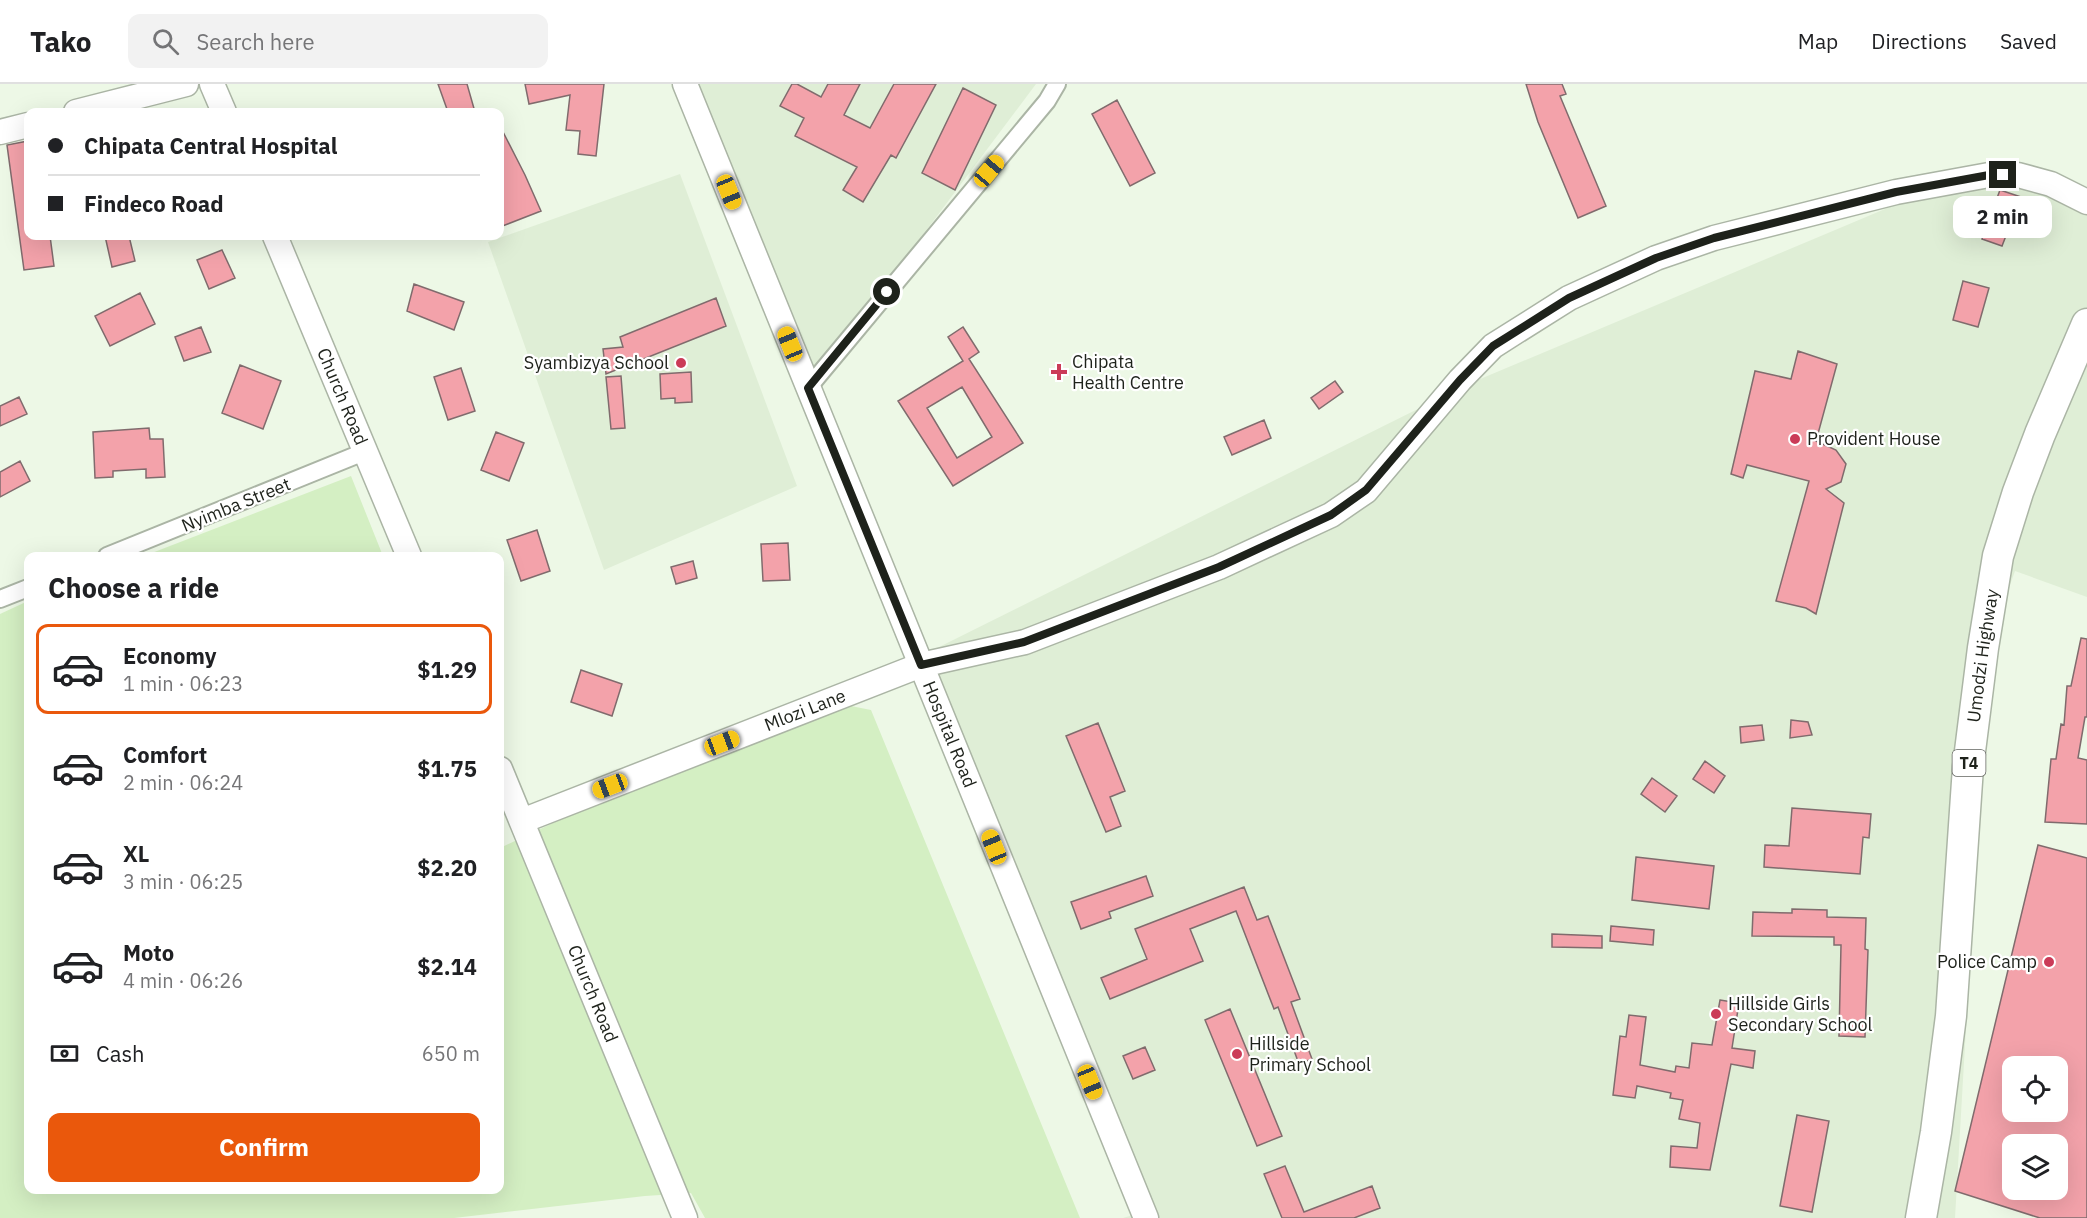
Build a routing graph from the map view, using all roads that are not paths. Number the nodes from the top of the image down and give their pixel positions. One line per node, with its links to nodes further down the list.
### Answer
1 (186, 84): 5 (street)
2 (212, 84): 6 (street)
3 (685, 84): 12 (street, Hospital Road)
4 (1057, 84): 12 (street)
5 (92, 108)
6 (222, 108)
7 (24, 126): 8 (street)
8 (0, 132)
9 (2087, 202): 18 (street, Mlozi Lane)
10 (276, 240): 13 (street, Church Road)
11 (2087, 324): 23 (highway, Umodzi Highway / T4)
12 (808, 388): 18 (street, Hospital Road)
13 (364, 452): 14 (street, Nyimba Street); 15 (street, Church Road)
14 (117, 552)
15 (407, 552)
16 (24, 590): 17 (street)
17 (0, 599)
18 (921, 665): 20 (street, Mlozi Lane); 22 (street, Hospital Road)
19 (504, 778): 20 (street, Church Road)
20 (522, 821): 21 (street, Church Road)
21 (685, 1218)
22 (1146, 1218)
23 (1921, 1218)

